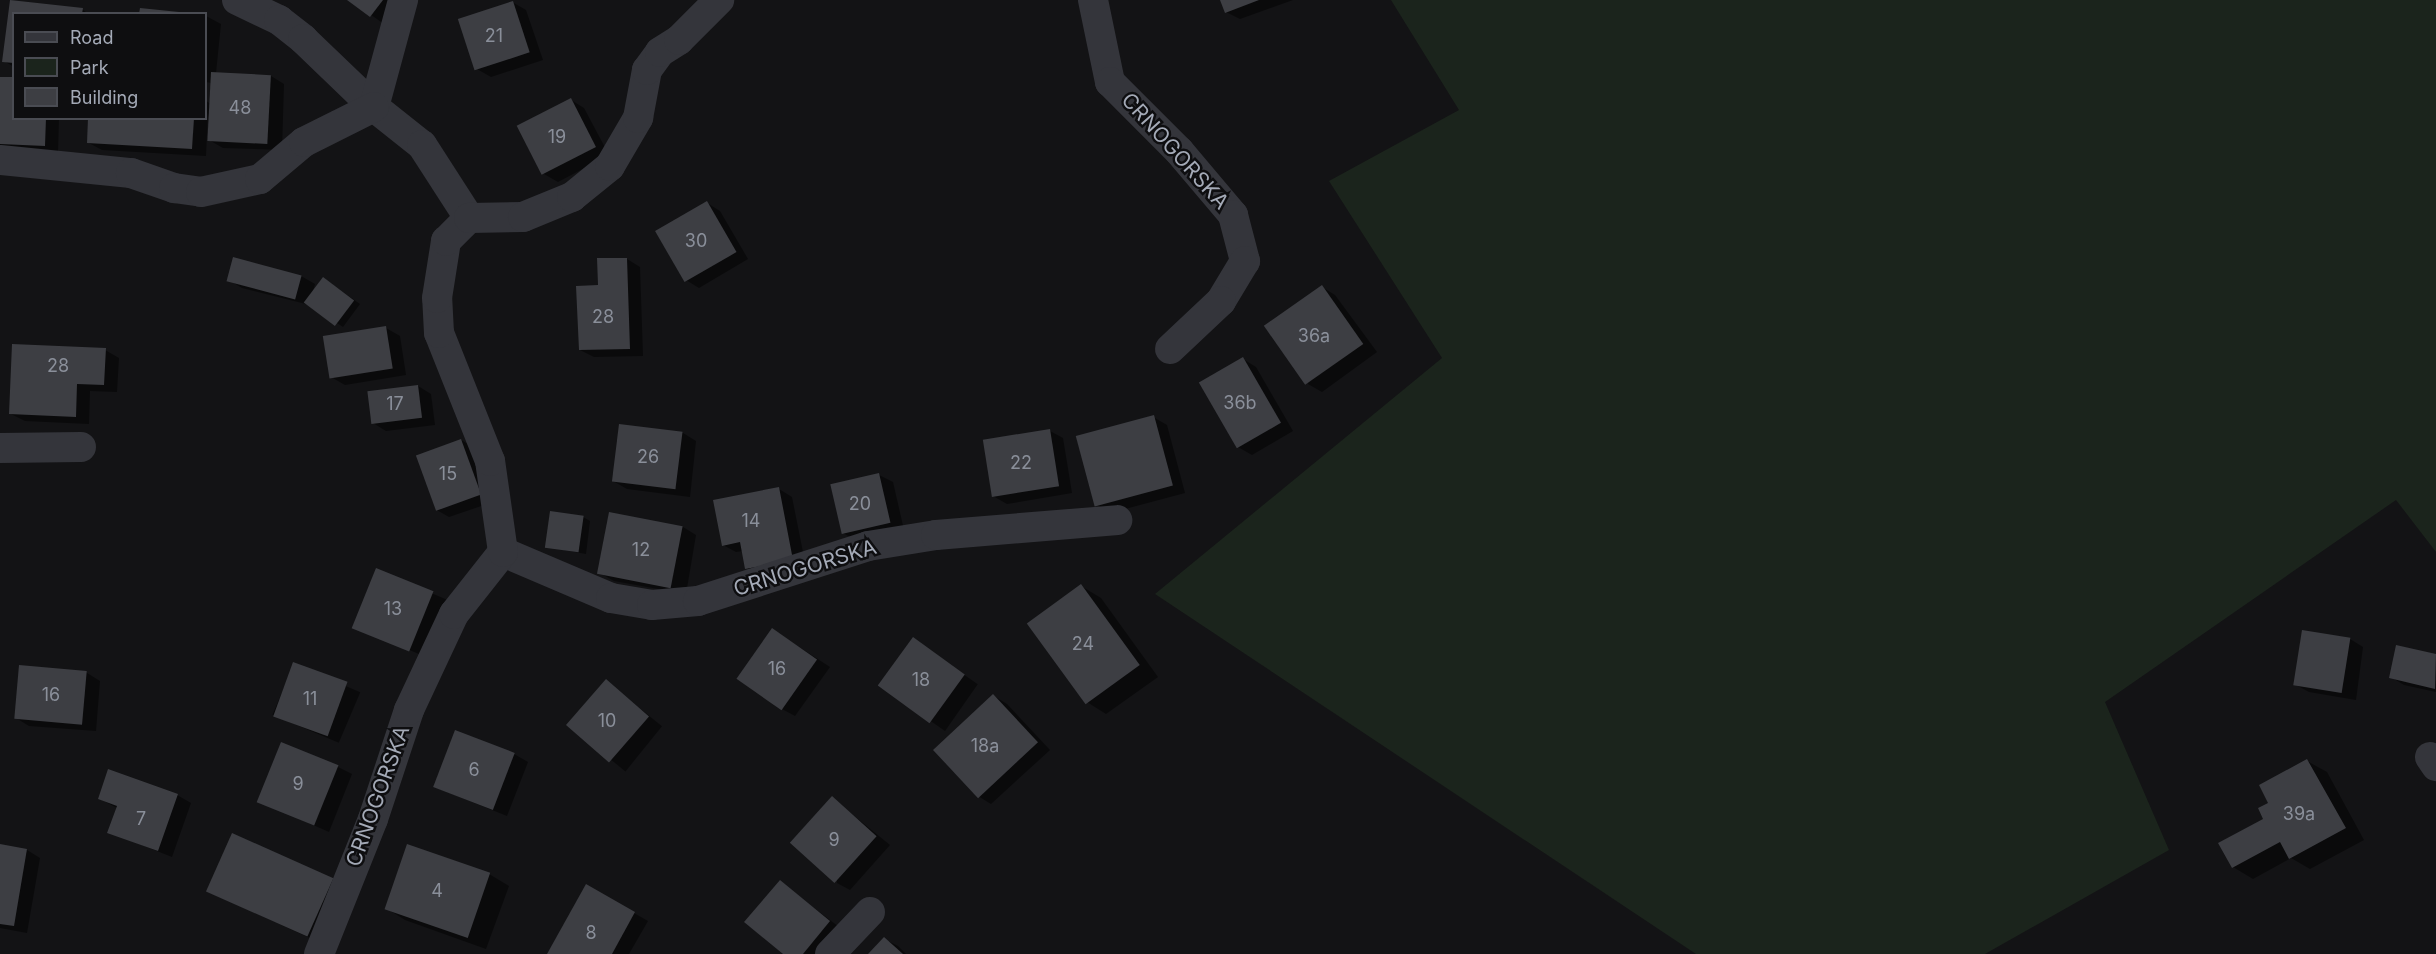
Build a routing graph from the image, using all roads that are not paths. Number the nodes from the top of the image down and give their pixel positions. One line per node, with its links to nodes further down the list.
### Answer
1 (237, 0): 5 (street)
2 (403, 0): 5 (street)
3 (720, 0): 7 (street)
4 (1093, 0): 8 (street, CRNOGORSKA)
5 (374, 107): 6 (street); 7 (street)
6 (0, 160)
7 (469, 218): 12 (street)
8 (1170, 349)
9 (81, 447): 10 (street)
10 (0, 448)
11 (1117, 520): 12 (street, CRNOGORSKA)
12 (503, 552): 14 (street, CRNOGORSKA)
13 (870, 912): 15 (street)
14 (319, 954)
15 (830, 954)

